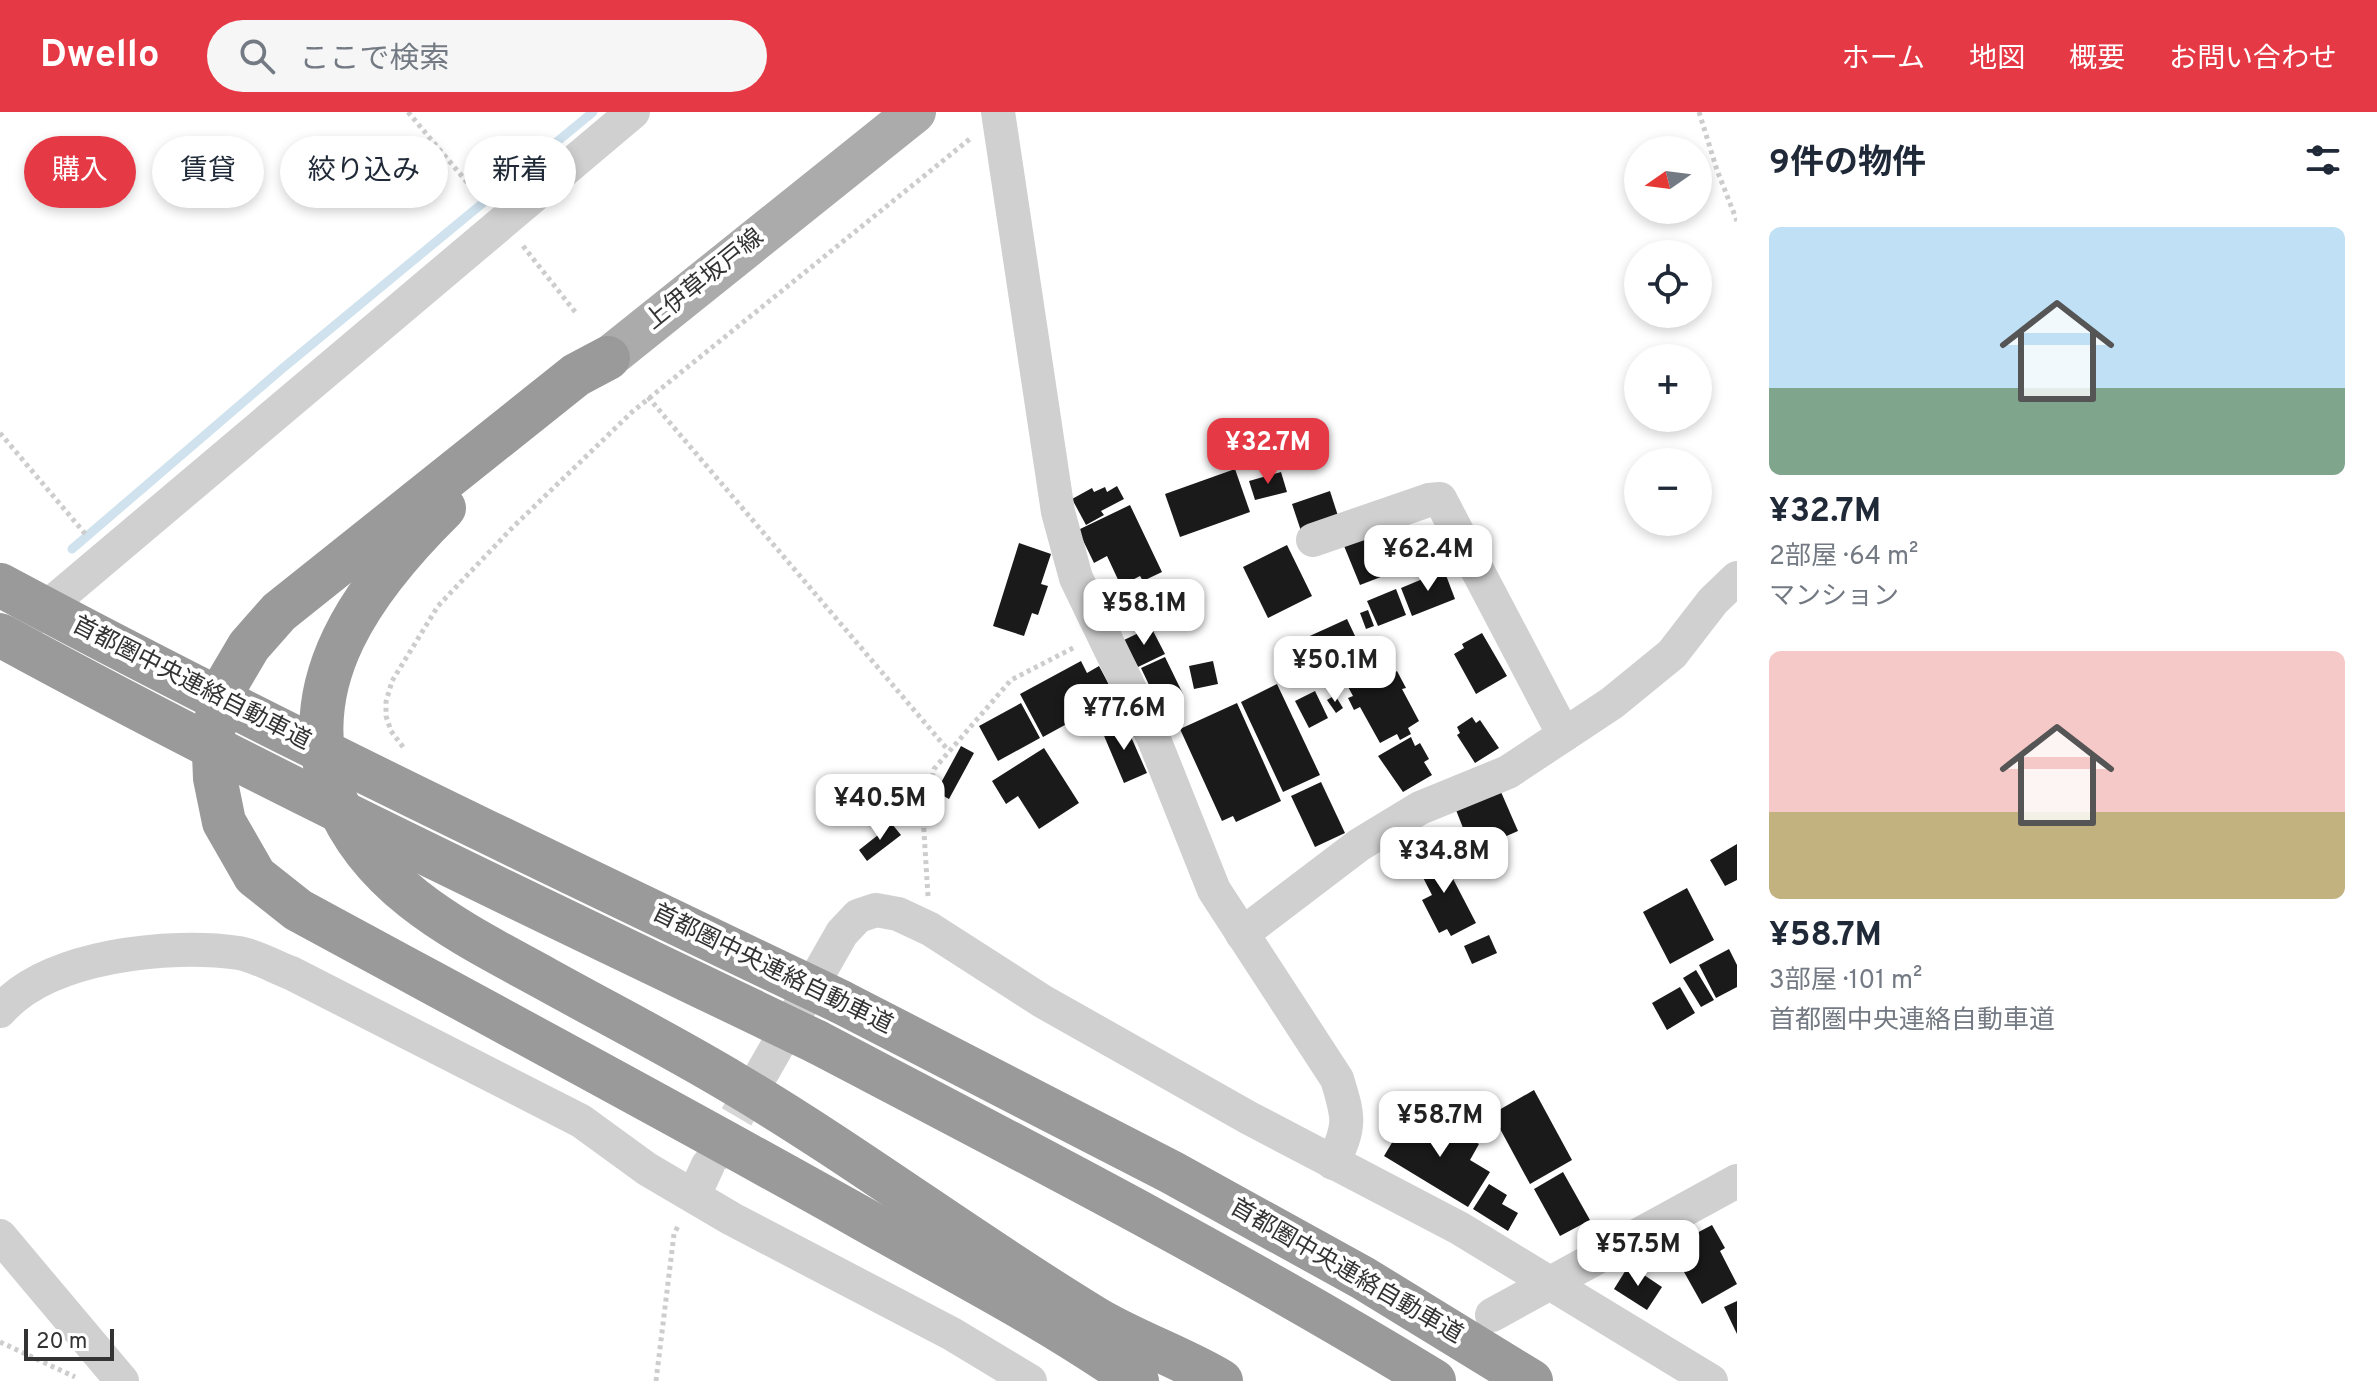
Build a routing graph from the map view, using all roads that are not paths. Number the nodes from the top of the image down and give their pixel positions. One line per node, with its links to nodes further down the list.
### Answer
1 (633, 112): 9 (street)
2 (915, 112): 4 (main road, 上伊草坂戸線)
3 (999, 114): 11 (street)
4 (608, 358): 21 (highway); 22 (highway)
5 (1313, 540): 10 (street)
6 (1737, 578): 10 (street)
7 (0, 585): 24 (highway, 首都圏中央連絡自動車道, bridge)
8 (0, 635): 23 (highway, 首都圏中央連絡自動車道, bridge)
9 (0, 647)
10 (1564, 735): 11 (street)
11 (1242, 934): 14 (street)
12 (0, 1011): 20 (street)
13 (762, 1073): 14 (street)
14 (1333, 1163): 17 (street)
15 (1737, 1181): 17 (street)
16 (0, 1236): 19 (street)
17 (1550, 1282): 18 (street); 25 (street)
18 (1492, 1315)
19 (122, 1381)
20 (1030, 1381)
21 (1137, 1381)
22 (1221, 1381)
23 (1434, 1381)
24 (1531, 1381)
25 (1711, 1381)

